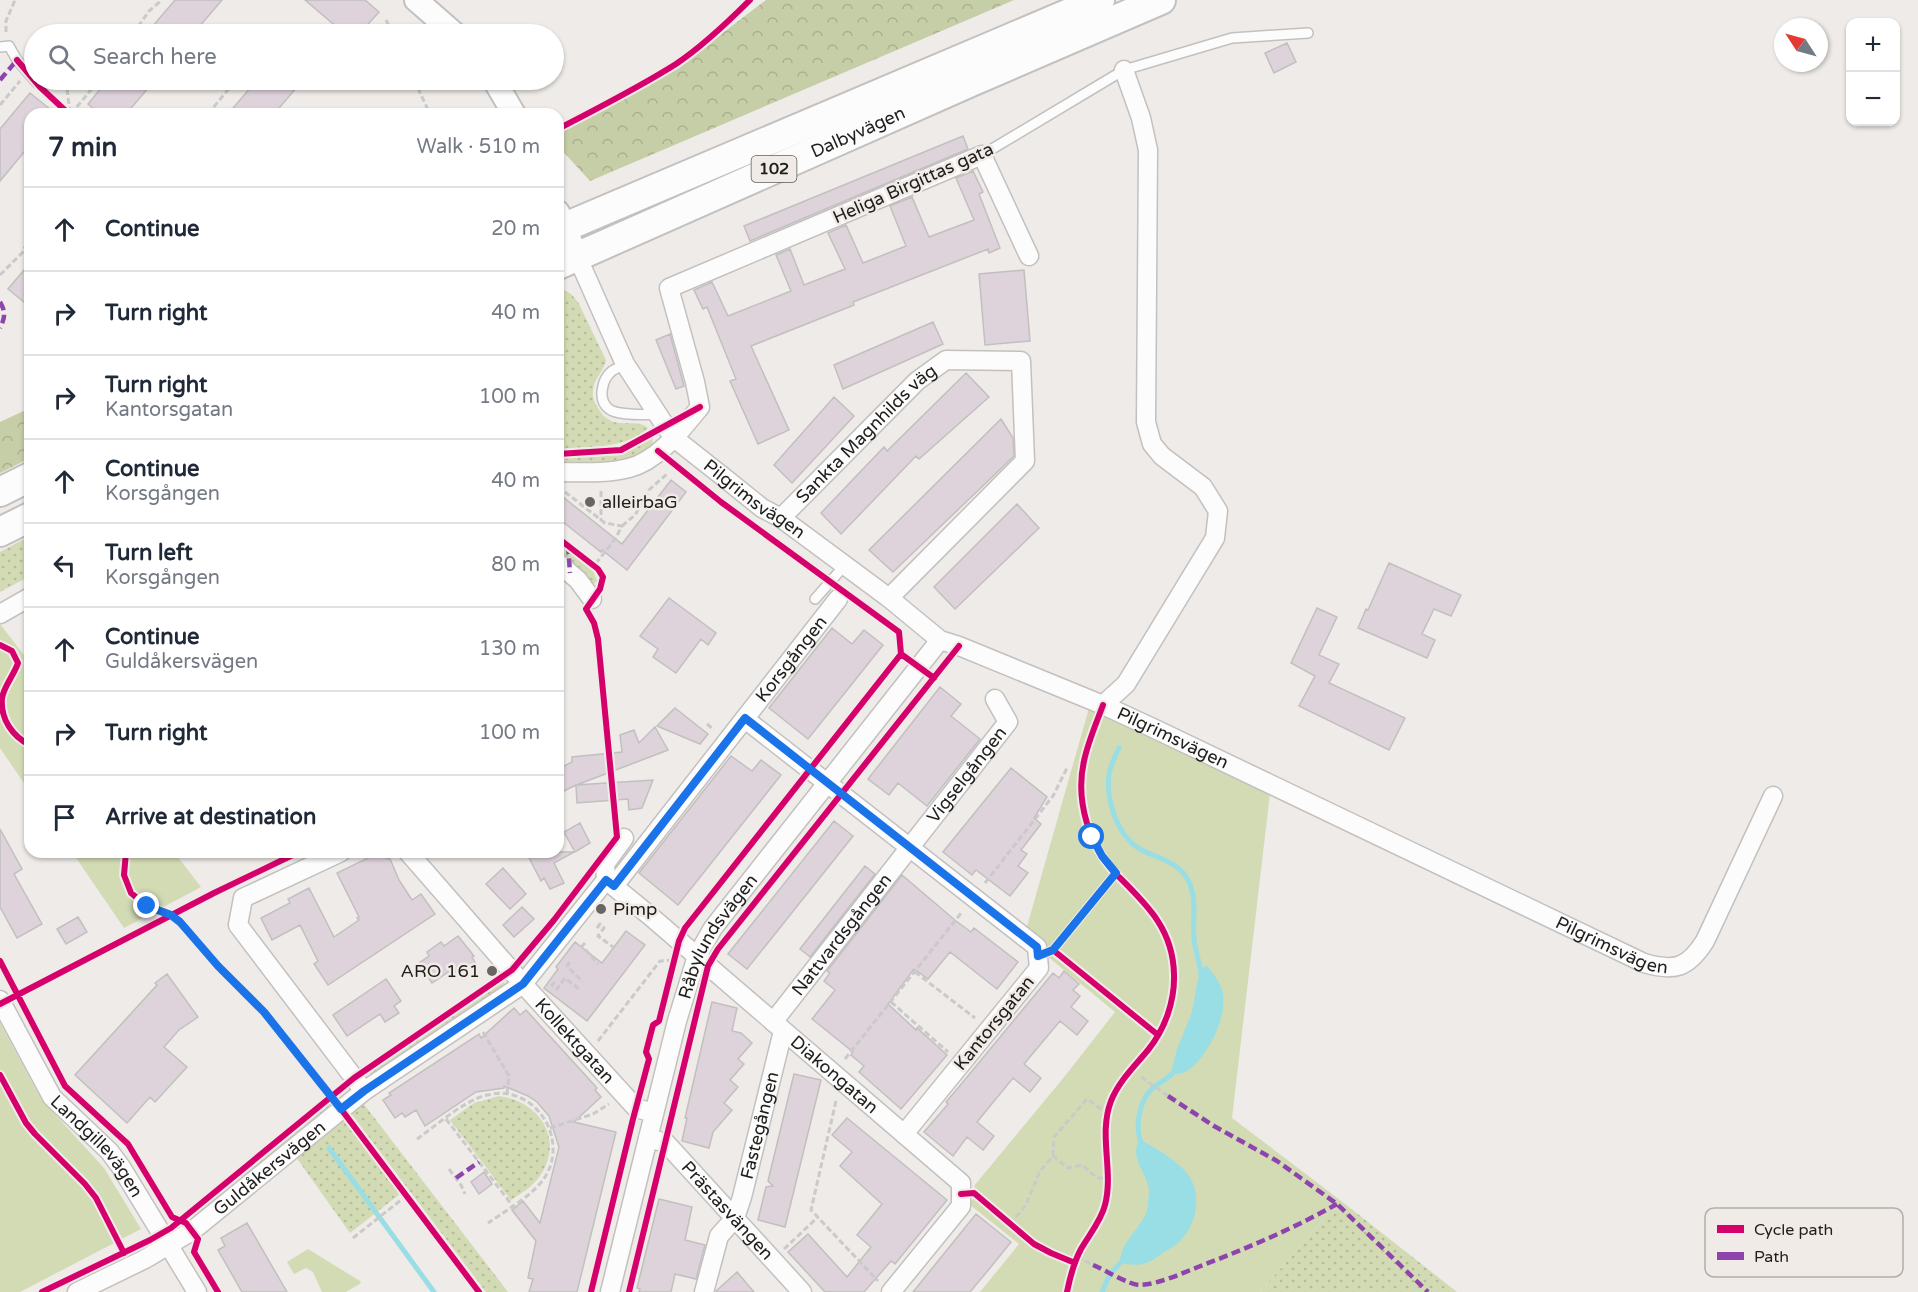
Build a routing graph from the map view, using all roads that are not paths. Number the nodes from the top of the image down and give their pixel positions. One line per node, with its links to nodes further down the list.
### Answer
1 (416, 0): 4 (street)
2 (1100, 0): 12 (main road, Dalbyvägen / 102)
3 (1161, 0): 15 (main road, Dalbyvägen / 102)
4 (444, 24)
5 (1308, 33): 8 (lane, Heliga Birgittas gata)
6 (4, 46): 7 (lane)
7 (24, 68)
8 (1124, 70): 11 (lane, Heliga Birgittas gata); 35 (street)
9 (500, 90): 10 (street)
10 (510, 108)
11 (982, 155): 14 (street); 18 (street, Heliga Birgittas gata)
12 (564, 221)
13 (564, 242): 15 (street)
14 (1029, 256)
15 (568, 261): 16 (street, Pilgrimsvägen)
16 (625, 364): 17 (street, Pilgrimsvägen); 17 (lane)
17 (657, 415): 18 (street, Pilgrimsvägen)
18 (674, 438): 19 (street); 22 (street, Pilgrimsvägen)
19 (564, 472)
20 (24, 480): 21 (main road)
21 (0, 492)
22 (781, 518): 25 (street, Pilgrimsvägen); 27 (street, Sankta Magnhilds väg)
23 (24, 520): 24 (main road)
24 (0, 532)
25 (845, 565): 27 (street, Pilgrimsvägen); 29 (lane)
26 (564, 570): 28 (street)
27 (889, 598): 33 (street, Pilgrimsvägen)
28 (592, 599)
29 (815, 599)
30 (838, 599): 36 (street, Korsgången)
31 (24, 600): 32 (street)
32 (0, 614)
33 (940, 640): 35 (street, Pilgrimsvägen); 37 (street, Råbylundsvägen)
34 (995, 699): 40 (street, Vigselgången)
35 (1103, 705): 38 (street, Pilgrimsvägen)
36 (745, 718): 37 (street, Korsgången); 43 (street, Korsgången)
37 (827, 783): 40 (street, Kantorsgatan); 44 (street, Råbylundsvägen)
38 (1773, 796)
39 (624, 838): 43 (street)
40 (909, 848): 47 (street, Nattvardsgången); 50 (street, Kantorsgatan)
41 (328, 858): 48 (street)
42 (413, 858): 45 (street, Kollektgatan)
43 (610, 883): 44 (street, Diakongatan); 45 (street, Guldåkersvägen)
44 (697, 956): 47 (street, Diakongatan); 49 (street, Råbylundsvägen)
45 (523, 984): 48 (street, Guldåkersvägen); 49 (street, Kollektgatan)
46 (0, 1000): 53 (street, Landgillevägen)
47 (778, 1026): 50 (street, Diakongatan); 52 (street, Fastegången)
48 (364, 1091): 53 (street, Guldåkersvägen)
49 (654, 1113): 51 (street, Råbylundsvägen)
50 (904, 1134): 59 (street, Diakongatan)
51 (648, 1138): 52 (street, Prästasvängen); 56 (street, Råbylundsvägen)
52 (735, 1218): 57 (street, Fastegången); 58 (street, Prästasvängen)
53 (170, 1245): 54 (street, Guldåkersvägen); 55 (street, Landgillevägen)
54 (76, 1292)
55 (197, 1292)
56 (610, 1292)
57 (704, 1292)
58 (802, 1292)
59 (891, 1292)

